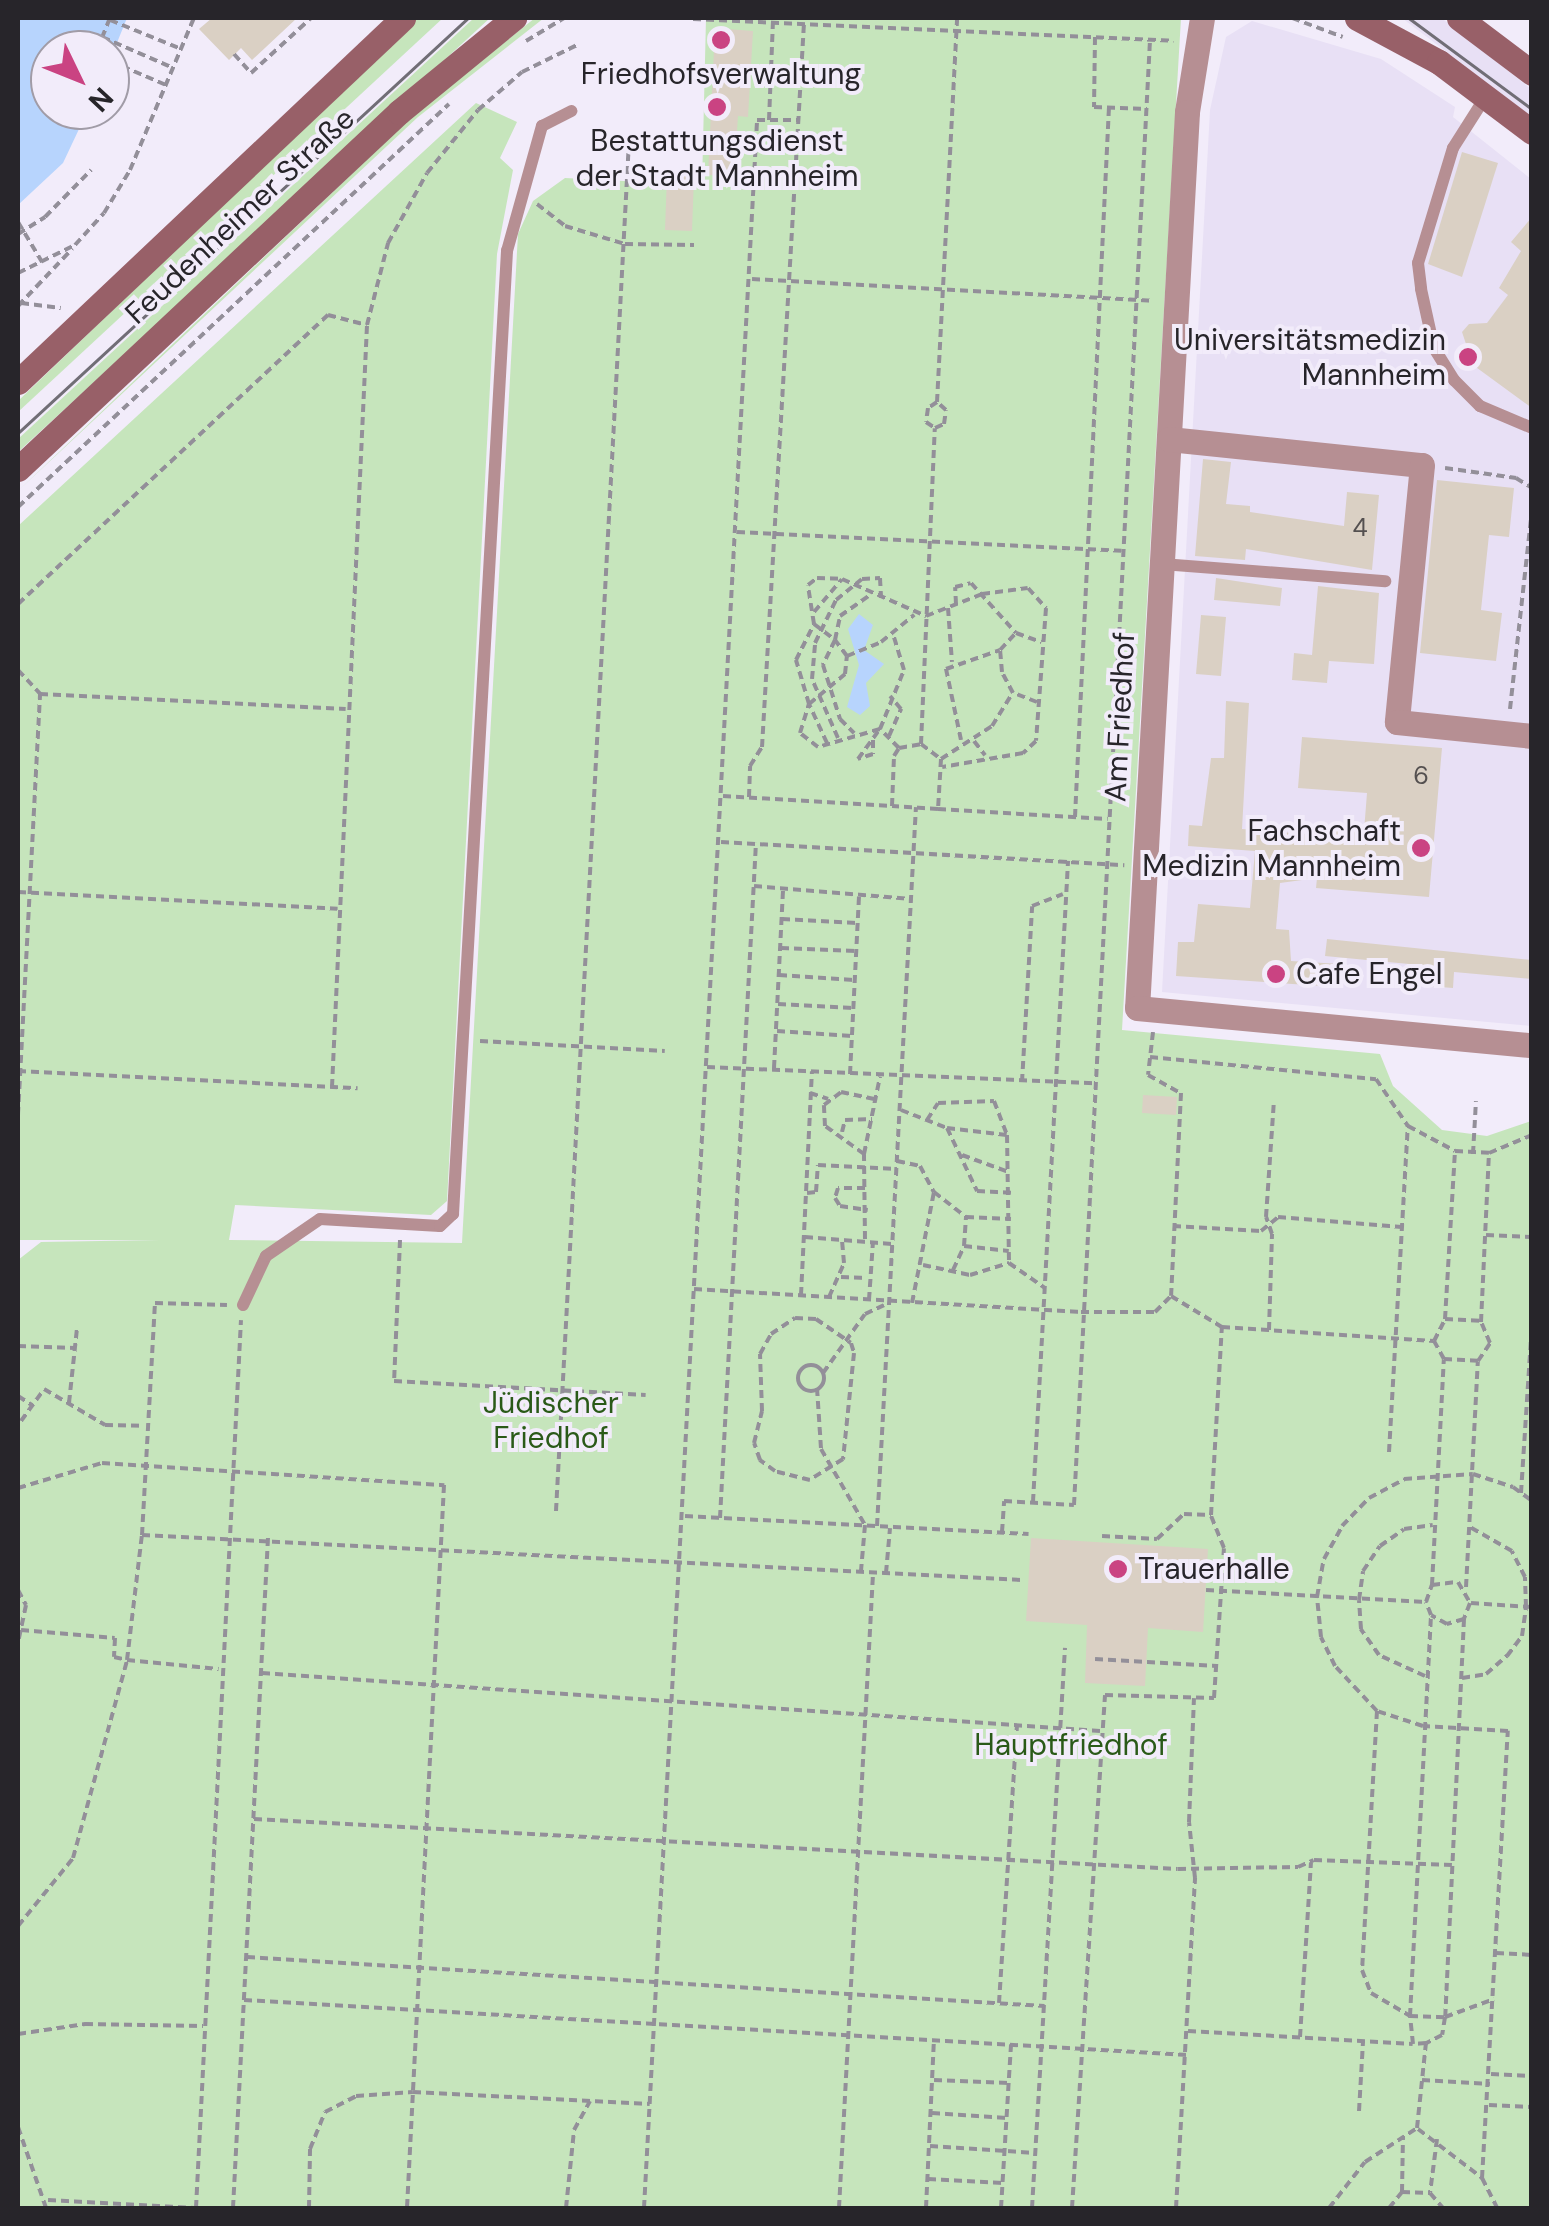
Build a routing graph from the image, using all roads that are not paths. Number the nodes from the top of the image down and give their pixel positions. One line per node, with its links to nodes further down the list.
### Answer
1 (403, 18): 10 (main road, Feudenheimer Straße)
2 (514, 18): 13 (main road, Feudenheimer Straße)
3 (1357, 18): 7 (main road)
4 (1459, 18): 6 (main road)
5 (1208, 23): 12 (street, Am Friedhof)
6 (1532, 74)
7 (1486, 96): 9 (main road); 11 (lane)
8 (570, 110): 18 (lane)
9 (1532, 132)
10 (18, 382)
11 (1532, 428)
12 (1169, 439): 14 (street, Am Friedhof); 16 (street)
13 (18, 470)
14 (1162, 564): 15 (lane); 17 (street, Am Friedhof)
15 (1385, 581)
16 (1519, 735)
17 (1532, 1045)
18 (242, 1305)

